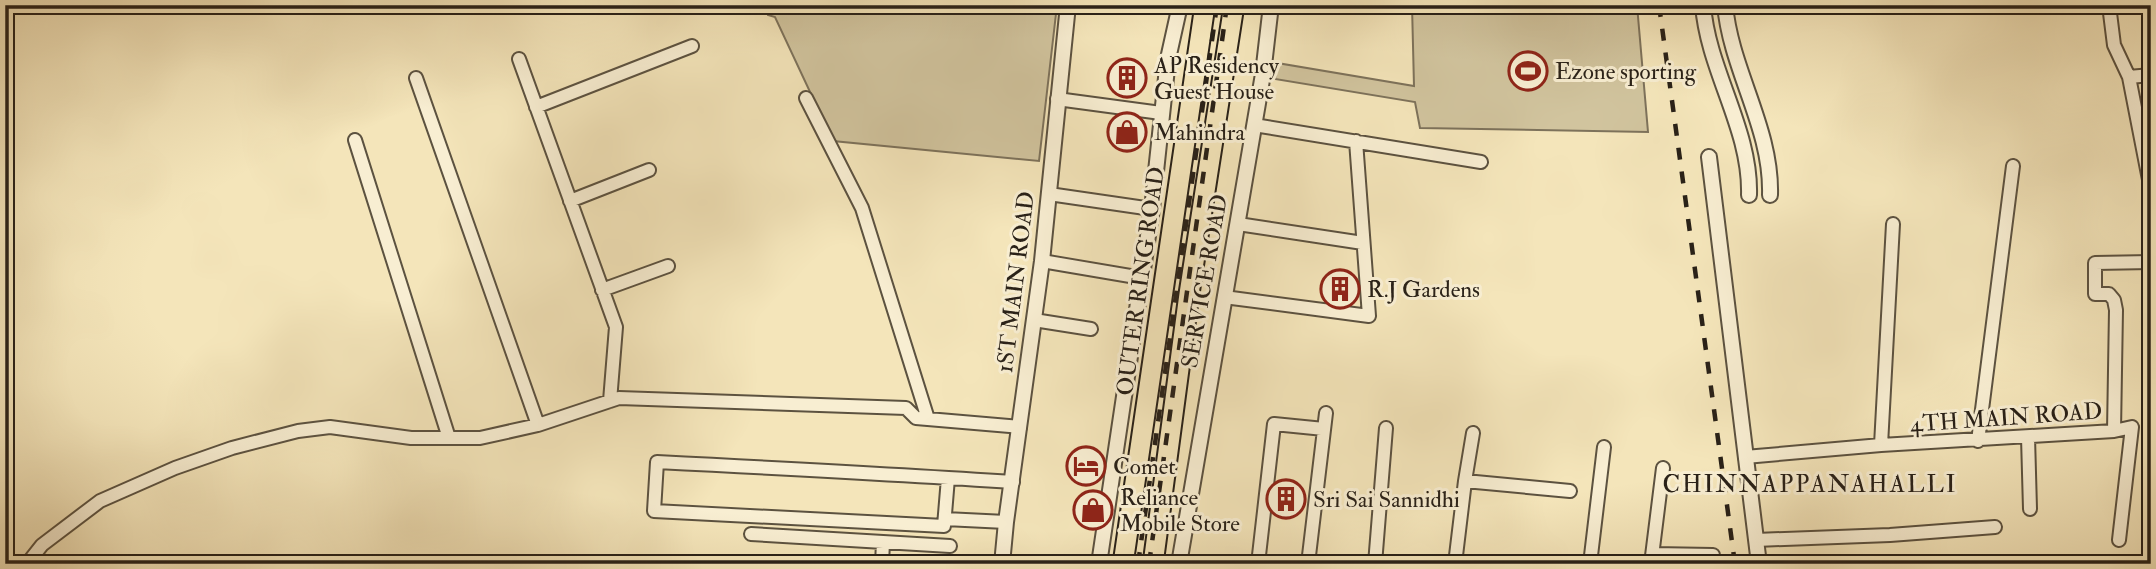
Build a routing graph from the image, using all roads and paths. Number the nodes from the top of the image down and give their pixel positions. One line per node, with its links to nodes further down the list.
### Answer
1 (1068, 5): 15 (street, 1ST MAIN ROAD)
2 (1180, 5): 17 (street)
3 (1205, 5): 78 (highway, OUTER RING ROAD)
4 (1234, 5): 79 (highway)
5 (1271, 5): 18 (street, SERVICE ROAD)
6 (1703, 5): 28 (street)
7 (1724, 5): 29 (street)
8 (2109, 5): 12 (street)
9 (692, 46): 16 (street)
10 (519, 59): 16 (street)
11 (2151, 75): 12 (street)
12 (2129, 77): 21 (street)
13 (416, 78): 46 (street)
14 (806, 98): 45 (street)
15 (1057, 99): 17 (street); 27 (street, 1ST MAIN ROAD)
16 (536, 107): 30 (street)
17 (1160, 113): 31 (street)
18 (1254, 125): 20 (street); 32 (street, SERVICE ROAD)
19 (355, 140): 53 (street)
20 (1356, 141): 23 (street); 34 (street)
21 (2147, 146): 26 (street)
22 (1709, 157): 57 (street)
23 (1481, 162)
24 (2013, 166): 54 (street)
25 (649, 170): 30 (street)
26 (2151, 190)
27 (1049, 194): 31 (street); 35 (street, 1ST MAIN ROAD)
28 (1749, 195)
29 (1770, 195)
30 (570, 201): 39 (street)
31 (1152, 209): 38 (street)
32 (1238, 224): 34 (street); 40 (street, SERVICE ROAD)
33 (1893, 224): 55 (street)
34 (1363, 243): 40 (street)
35 (1042, 261): 38 (street); 41 (street, 1ST MAIN ROAD)
36 (2151, 262): 50 (street, 4TH MAIN ROAD)
37 (668, 266): 39 (street)
38 (1142, 278): 77 (street)
39 (602, 290): 43 (street)
40 (1224, 297): 80 (street, SERVICE ROAD)
41 (1034, 320): 42 (street); 47 (street, 1ST MAIN ROAD)
42 (1091, 329)
43 (610, 401): 45 (street); 46 (street)
44 (1326, 413): 49 (street)
45 (928, 419): 47 (street)
46 (538, 425): 53 (street)
47 (1020, 427): 61 (street, 1ST MAIN ROAD)
48 (1386, 428): 83 (street)
49 (1324, 429): 81 (street); 82 (street)
50 (2115, 431): 52 (street, 4TH MAIN ROAD); 69 (street)
51 (1472, 433): 60 (street)
52 (2028, 437): 54 (street, 4TH MAIN ROAD); 63 (street)
53 (449, 438): 74 (street)
54 (1978, 441): 55 (street, 4TH MAIN ROAD)
55 (1881, 445): 57 (street, 4TH MAIN ROAD)
56 (1604, 447): 85 (street)
57 (1745, 457): 68 (street)
58 (1663, 468): 73 (street)
59 (948, 478): 61 (street); 64 (street); 64 (street)
60 (1465, 481): 62 (street); 84 (street)
61 (1013, 482): 65 (street, 1ST MAIN ROAD)
62 (1570, 491)
63 (2030, 509)
64 (945, 519): 65 (street)
65 (1006, 522): 76 (street, 1ST MAIN ROAD)
66 (1995, 527): 68 (street)
67 (751, 534): 70 (street)
68 (1756, 540): 86 (street)
69 (2119, 540)
70 (883, 542): 71 (street); 75 (street)
71 (950, 546)
72 (1713, 555): 73 (street)
73 (1652, 559)
74 (27, 564)
75 (882, 564)
76 (1002, 564)
77 (1099, 564)
78 (1123, 564)
79 (1153, 564)
80 (1179, 564)
81 (1258, 564)
82 (1308, 564)
83 (1375, 564)
84 (1454, 564)
85 (1590, 564)
86 (1759, 564)

